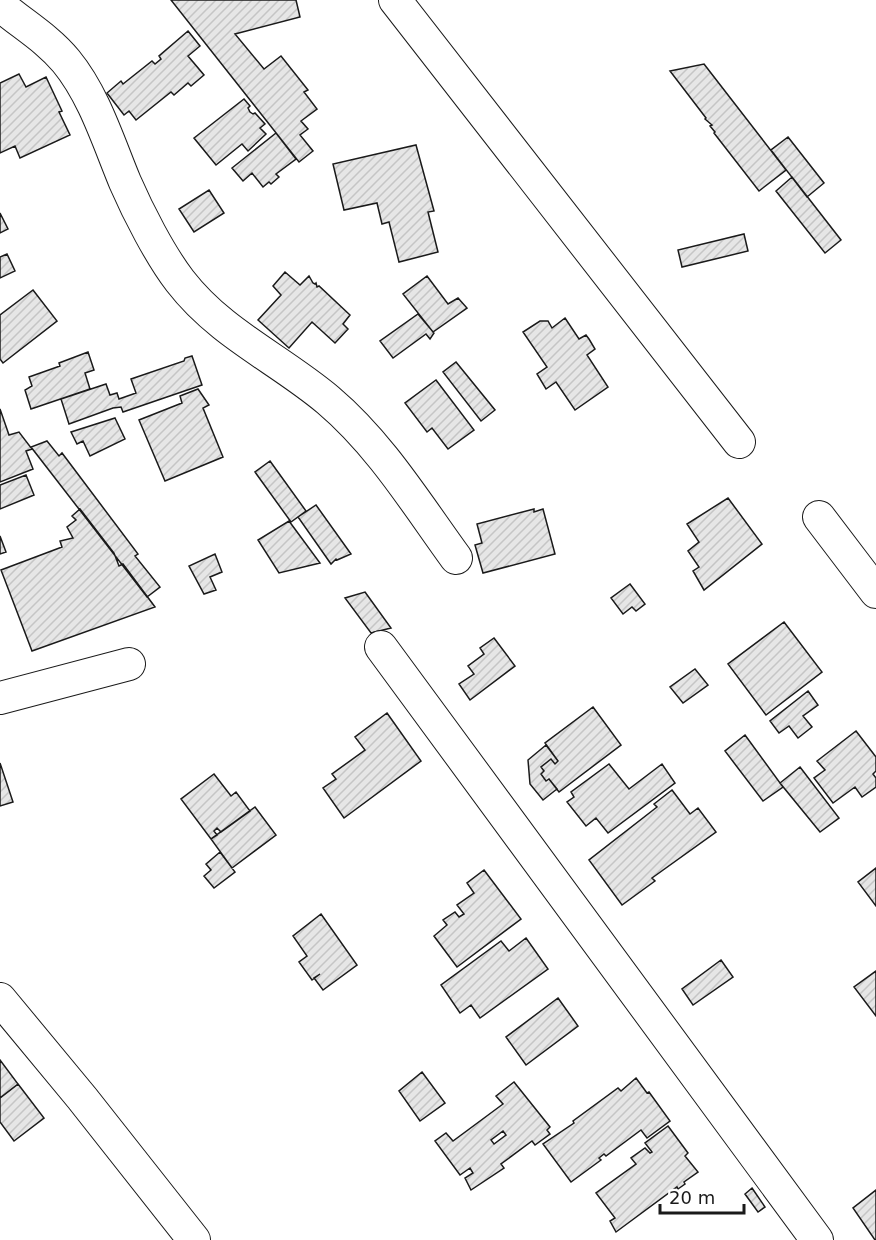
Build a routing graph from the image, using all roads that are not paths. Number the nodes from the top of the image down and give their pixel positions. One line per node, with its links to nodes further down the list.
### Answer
1 (395, 0): 3 (street)
2 (0, 5): 5 (street)
3 (739, 442)
4 (819, 517): 6 (street)
5 (456, 558)
6 (876, 592)
7 (381, 647): 12 (street)
8 (129, 664): 9 (street)
9 (0, 698)
10 (0, 999): 11 (street)
11 (194, 1240)
12 (818, 1240)

